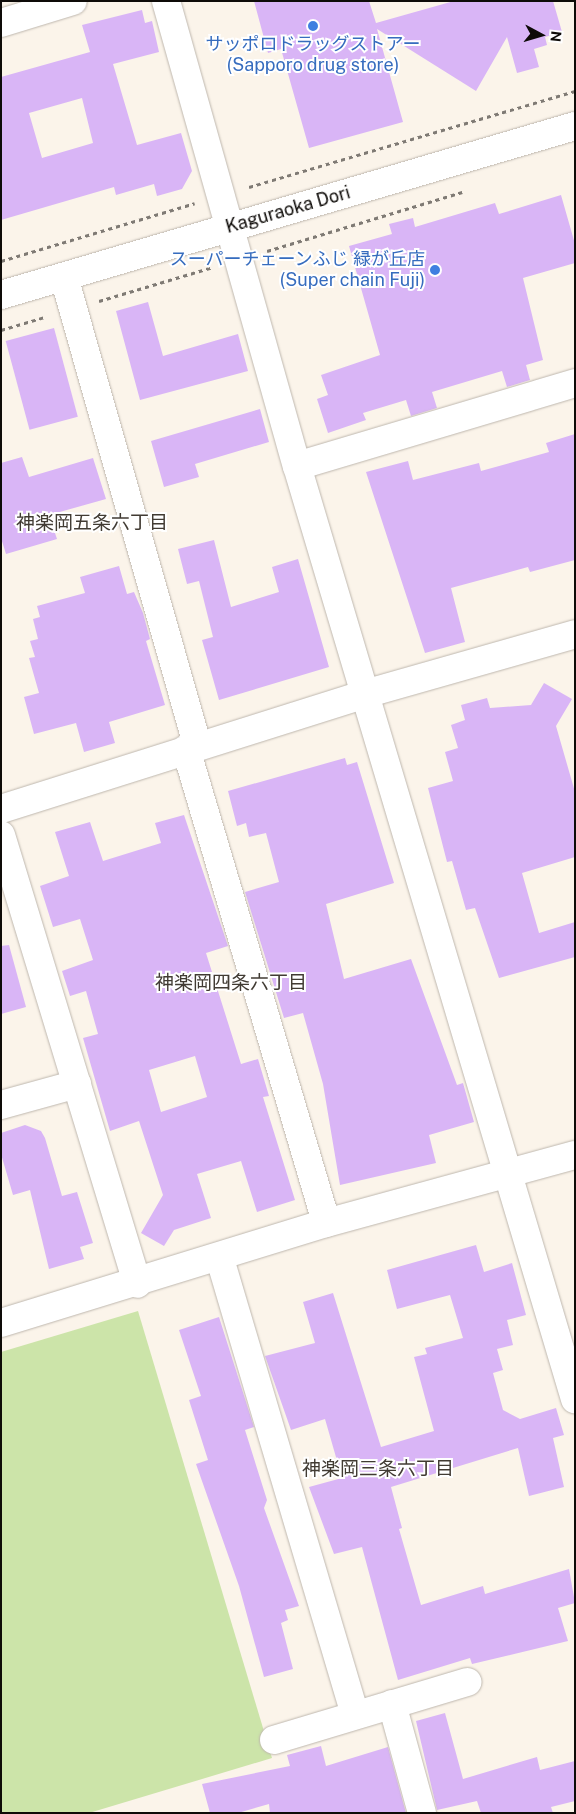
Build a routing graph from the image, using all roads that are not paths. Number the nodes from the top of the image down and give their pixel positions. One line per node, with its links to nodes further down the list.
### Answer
1 (73, 1): 3 (street)
2 (166, 1): 5 (street)
3 (1, 23)
4 (575, 126): 5 (street, Kaguraoka Dori)
5 (233, 226): 6 (street, Kaguraoka Dori); 9 (street)
6 (64, 277): 7 (street, Kaguraoka Dori); 12 (street)
7 (1, 295)
8 (575, 383): 9 (street)
9 (298, 466): 11 (street)
10 (574, 638): 11 (street)
11 (365, 694): 12 (street); 18 (street)
12 (192, 748): 13 (street); 19 (street)
13 (1, 809)
14 (1, 835): 15 (street)
15 (77, 1084): 16 (street); 21 (street)
16 (1, 1105)
17 (575, 1155): 18 (street)
18 (508, 1173): 19 (street); 23 (street)
19 (326, 1223): 20 (street)
20 (220, 1259): 21 (street); 26 (street)
21 (137, 1284): 22 (street)
22 (1, 1323)
23 (575, 1399)
24 (467, 1682): 25 (street)
25 (392, 1704): 26 (street); 28 (street)
26 (354, 1714): 27 (street)
27 (274, 1740)
28 (422, 1813)

